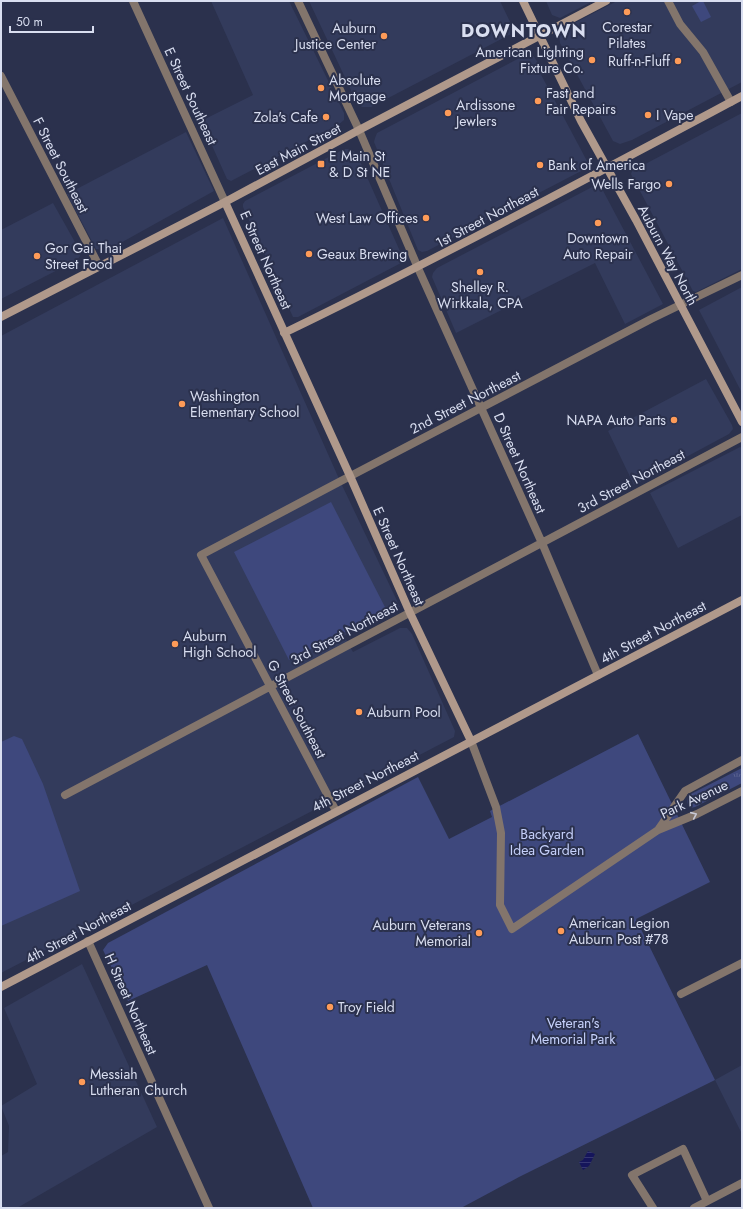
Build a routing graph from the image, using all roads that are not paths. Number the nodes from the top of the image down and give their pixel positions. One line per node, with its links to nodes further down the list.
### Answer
1 (133, 1): 12 (street, E Street Southeast)
2 (298, 1): 10 (street, D Street Northeast)
3 (523, 1): 6 (street, Auburn Way North)
4 (606, 1): 6 (street, East Main Street)
5 (668, 1): 9 (street)
6 (538, 35): 10 (street, East Main Street); 11 (street, Auburn Way North)
7 (1, 76): 13 (street, F Street Southeast)
8 (742, 96): 9 (street, 1st Street Northeast)
9 (731, 102): 11 (street, 1st Street Northeast)
10 (359, 130): 12 (street, East Main Street); 14 (street, D Street Northeast)
11 (607, 169): 14 (street, 1st Street Northeast); 16 (street, Auburn Way North)
12 (226, 202): 13 (street, East Main Street); 18 (street, E Street Northeast)
13 (99, 266): 17 (street, East Main Street)
14 (418, 268): 18 (street, 1st Street Northeast); 19 (street, D Street Northeast)
15 (742, 275): 16 (street, 2nd Street Northeast)
16 (680, 305): 19 (street, 2nd Street Northeast); 20 (street, Auburn Way North)
17 (1, 318)
18 (284, 333): 22 (street, E Street Northeast)
19 (481, 408): 22 (street, 2nd Street Northeast); 23 (street, D Street Northeast)
20 (742, 422)
21 (742, 437): 23 (street, 3rd Street Northeast)
22 (350, 476): 24 (street, 2nd Street Northeast); 26 (street, E Street Northeast)
23 (542, 543): 26 (street, 3rd Street Northeast); 27 (street, D Street Northeast)
24 (201, 555): 28 (street, G Street Southeast)
25 (742, 600): 27 (street, 4th Street Northeast)
26 (410, 613): 28 (street, 3rd Street Northeast); 29 (street, E Street Northeast)
27 (598, 675): 29 (street, 4th Street Northeast)
28 (270, 687): 32 (street, 3rd Street Northeast); 33 (street, G Street Southeast)
29 (471, 741): 33 (street, 4th Street Northeast); 35 (street, E Street Northeast)
30 (742, 760): 34 (street, Park Avenue)
31 (742, 791): 34 (street, Park Avenue, one-way to 31)
32 (65, 795)
33 (336, 811): 36 (street, 4th Street Northeast)
34 (658, 830): 35 (street, Park Avenue)
35 (512, 929)
36 (88, 941): 38 (street, 4th Street Northeast); 42 (street, H Street Northeast)
37 (742, 963): 39 (street)
38 (1, 987)
39 (682, 994)
40 (742, 1183): 41 (street)
41 (707, 1201): 43 (street); 44 (street)
42 (209, 1208)
43 (653, 1208)
44 (694, 1208)

